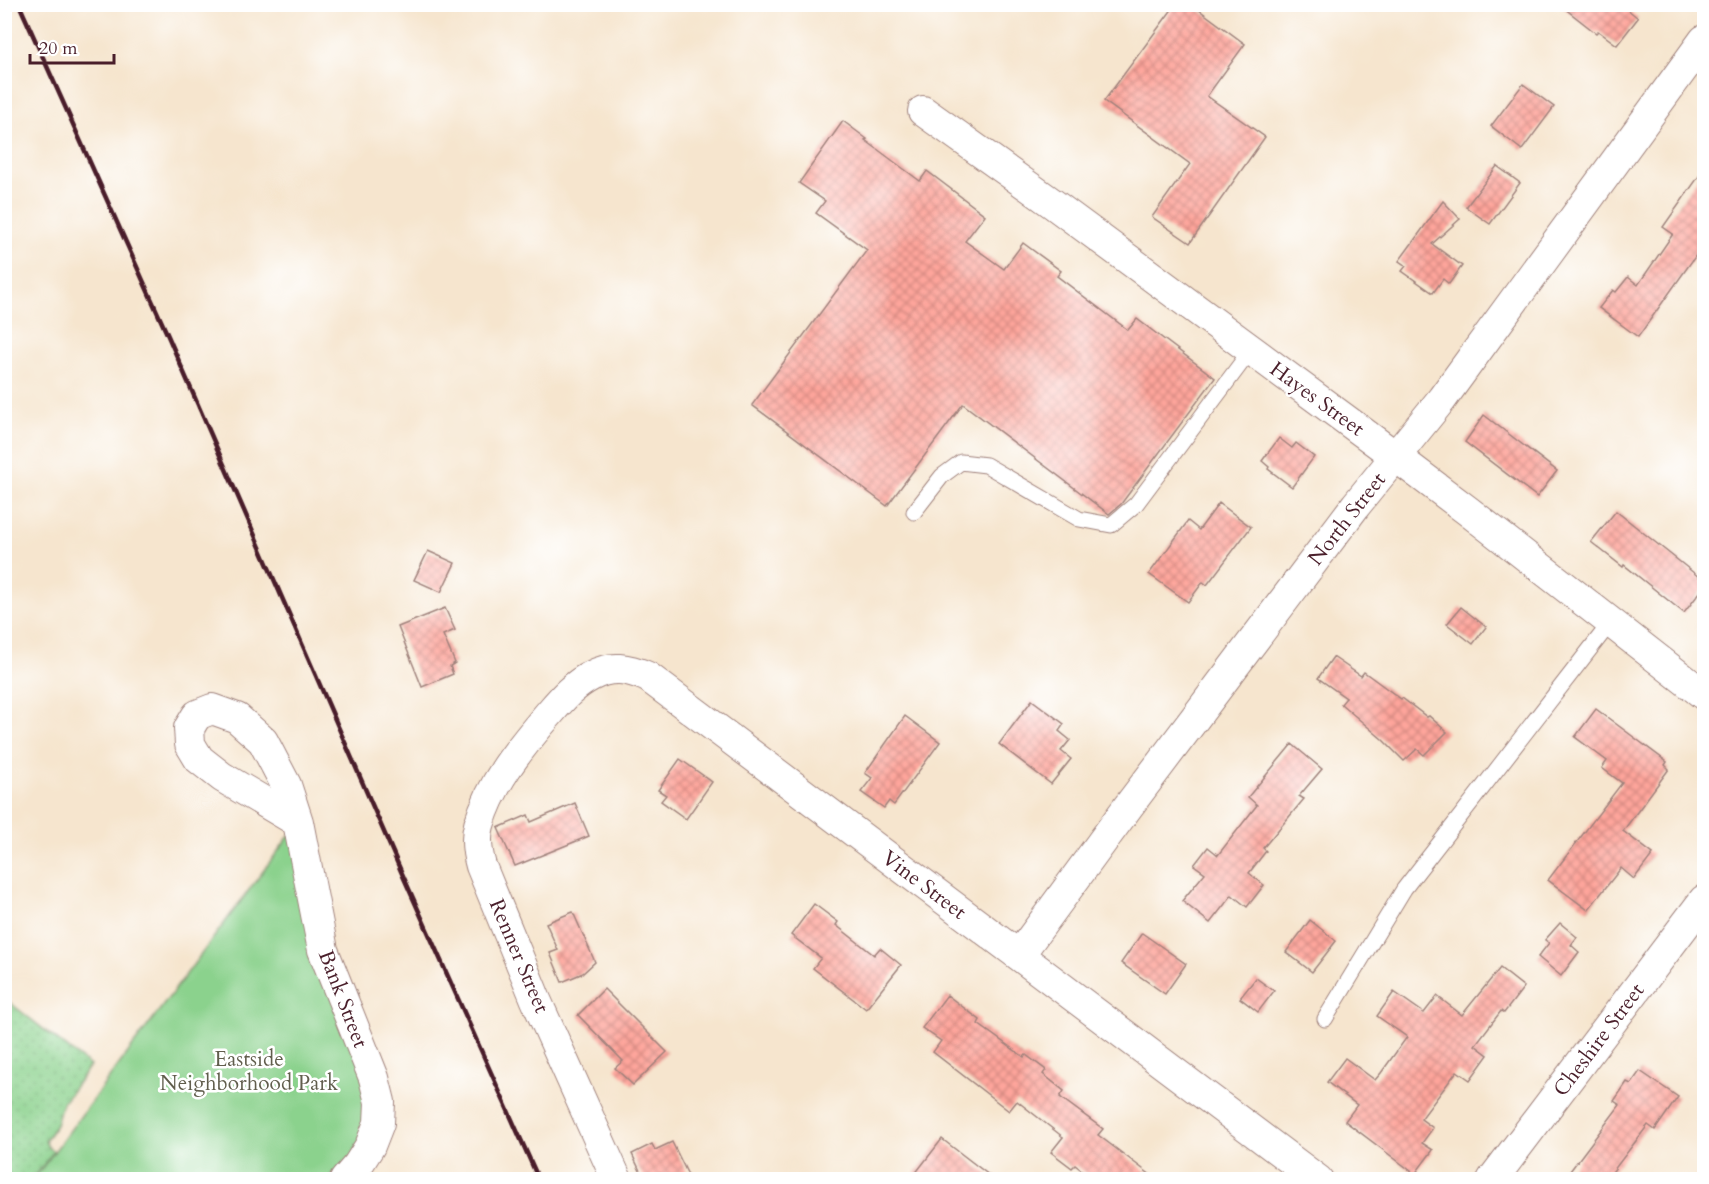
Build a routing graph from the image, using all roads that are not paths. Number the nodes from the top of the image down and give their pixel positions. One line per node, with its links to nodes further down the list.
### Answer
1 (1704, 40): 4 (street, North Street)
2 (923, 111): 3 (street, Hayes Street)
3 (1251, 350): 4 (street, Hayes Street); 5 (lane)
4 (1395, 456): 6 (street, Hayes Street); 11 (street, North Street)
5 (914, 512)
6 (1611, 622): 7 (street, Hayes Street); 12 (lane)
7 (1704, 695)
8 (530, 736): 11 (street, Vine Street); 14 (street, Renner Street)
9 (298, 822): 13 (street, Bank Street)
10 (1704, 900): 16 (street, Cheshire Street)
11 (1018, 955): 15 (street, Vine Street)
12 (1325, 1019)
13 (345, 1179)
14 (616, 1179)
15 (1318, 1179)
16 (1492, 1179)

